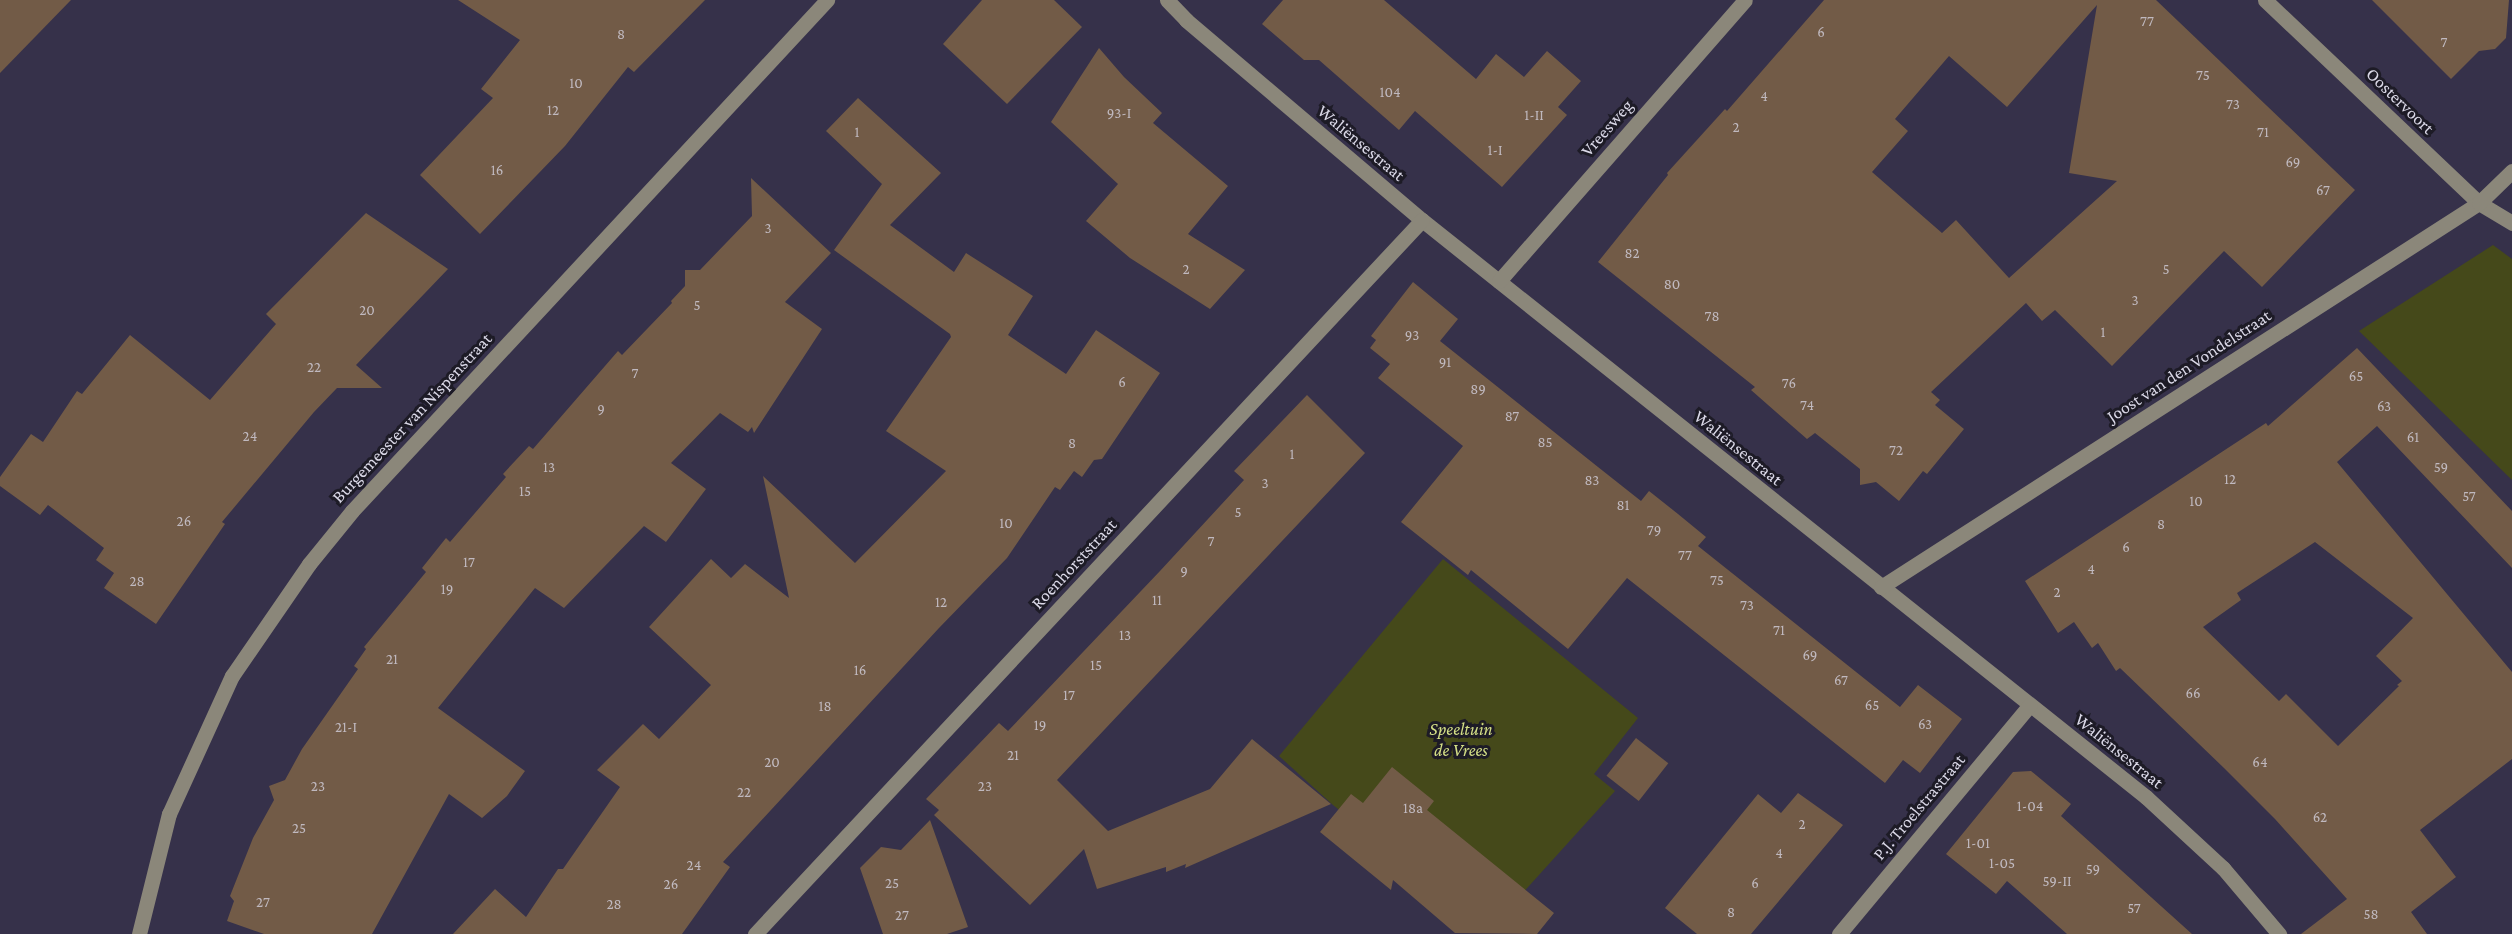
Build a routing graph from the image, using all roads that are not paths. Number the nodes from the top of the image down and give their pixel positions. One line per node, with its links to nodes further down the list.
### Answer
1 (827, 0): 12 (street, Burgemeester van Nispenstraat)
2 (1167, 0): 7 (street, Waliënsestraat)
3 (1745, 0): 9 (street, Vreesweg)
4 (2265, 0): 6 (street, Oostervoort)
5 (2512, 171): 6 (street, Joost van den Vondelstraat)
6 (2479, 203): 8 (street, Oostervoort); 10 (street, Joost van den Vondelstraat)
7 (1422, 220): 9 (street, Waliënsestraat); 13 (street, Roenhorststraat)
8 (2512, 223)
9 (1499, 282): 10 (street, Waliënsestraat)
10 (1881, 587): 11 (street, Waliënsestraat)
11 (2030, 705): 14 (street, P.J. Troelstrastraat); 15 (street, Waliënsestraat)
12 (139, 934)
13 (755, 934)
14 (1839, 934)
15 (2279, 934)

